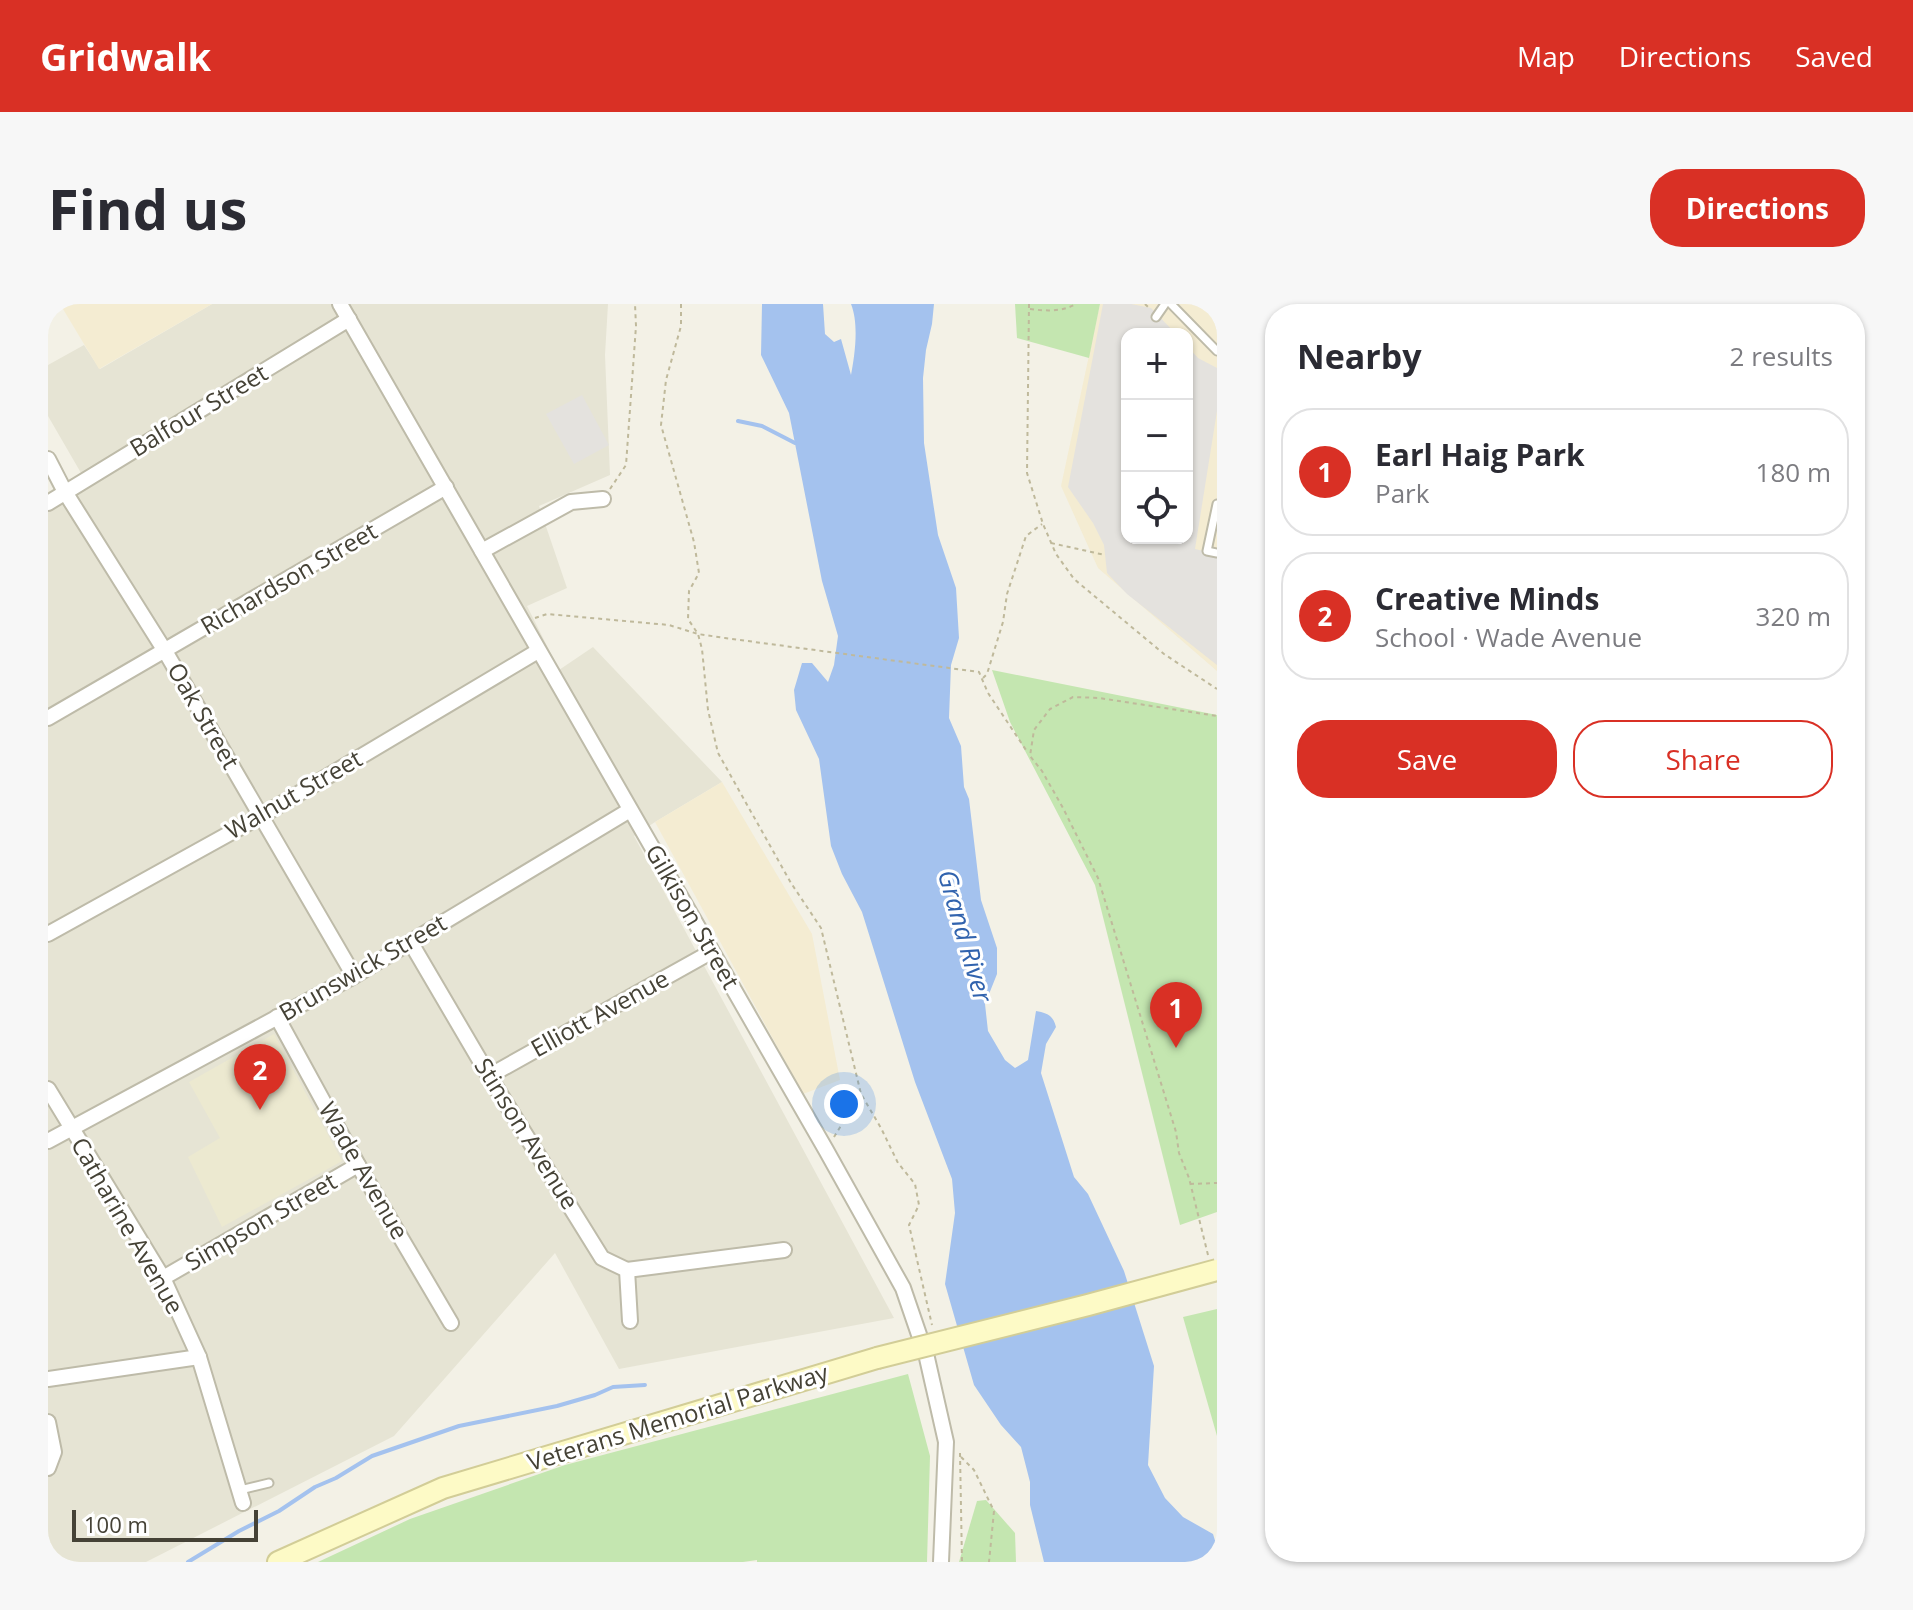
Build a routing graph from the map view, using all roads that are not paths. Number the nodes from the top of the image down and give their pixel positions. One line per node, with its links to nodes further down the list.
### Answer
1 (340, 304): 4 (street, Gilkison Street)
2 (1168, 304): 3 (lane); 5 (lane)
3 (1156, 317)
4 (349, 319): 7 (street, Gilkison Street); 8 (street, Balfour Street)
5 (1217, 351)
6 (48, 459): 8 (street, Oak Street)
7 (446, 487): 12 (street, Gilkison Street); 14 (street, Richardson Street)
8 (65, 492): 10 (street, Balfour Street); 14 (street, Oak Street)
9 (603, 499): 12 (street)
10 (48, 503)
11 (1217, 504): 13 (lane)
12 (482, 551): 15 (street, Gilkison Street)
13 (1217, 553)
14 (165, 651): 16 (street, Richardson Street); 18 (street, Oak Street)
15 (538, 651): 17 (street, Gilkison Street); 18 (street, Walnut Street)
16 (48, 718)
17 (630, 810): 20 (street, Brunswick Street); 21 (street, Gilkison Street)
18 (261, 816): 19 (street, Walnut Street); 22 (street, Oak Street)
19 (48, 934)
20 (411, 943): 22 (street, Brunswick Street); 24 (street, Stinson Avenue)
21 (711, 952): 24 (street, Elliott Avenue); 44 (street, Gilkison Street)
22 (354, 976): 23 (street, Brunswick Street)
23 (277, 1017): 26 (street, Brunswick Street); 28 (street, Wade Avenue)
24 (489, 1076): 31 (street, Stinson Avenue)
25 (48, 1089): 26 (street, Catharine Avenue)
26 (71, 1129): 27 (street, Brunswick Street); 32 (street, Catharine Avenue)
27 (48, 1141)
28 (358, 1165): 32 (street, Simpson Street); 36 (street, Wade Avenue)
29 (784, 1250): 31 (street)
30 (1212, 1261): 34 (main road, Veterans Memorial Parkway, bridge)
31 (627, 1270): 35 (street)
32 (163, 1278): 37 (street, Catharine Avenue)
33 (1217, 1283): 34 (main road, Veterans Memorial Parkway, bridge)
34 (1088, 1305): 43 (main road, Veterans Memorial Parkway, bridge)
35 (630, 1321)
36 (451, 1323)
37 (199, 1357): 38 (street); 42 (street, Catharine Avenue)
38 (48, 1379)
39 (48, 1422): 40 (street)
40 (48, 1468)
41 (269, 1483): 42 (lane)
42 (242, 1497)
43 (278, 1562)
44 (941, 1562)

